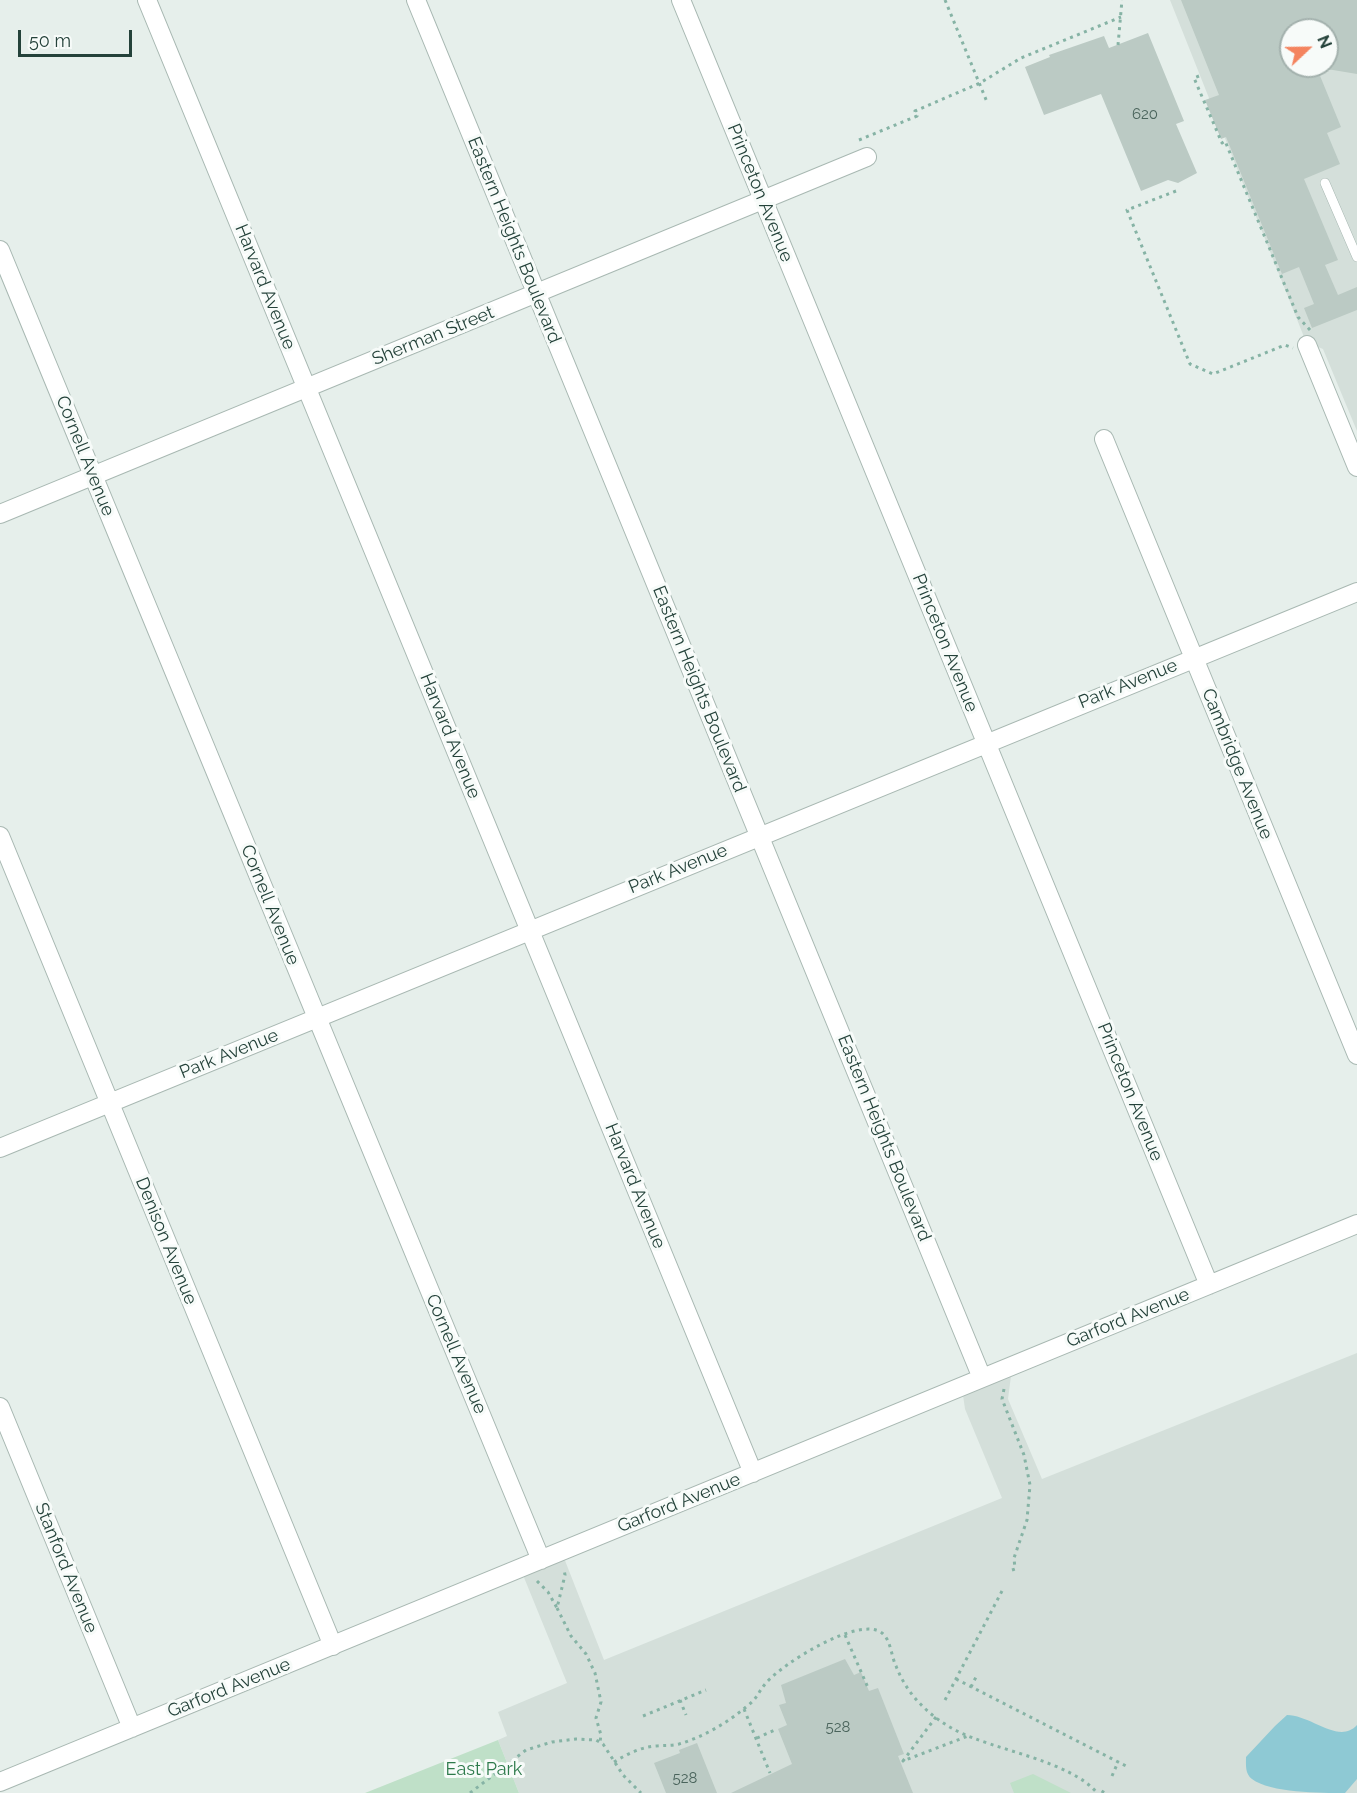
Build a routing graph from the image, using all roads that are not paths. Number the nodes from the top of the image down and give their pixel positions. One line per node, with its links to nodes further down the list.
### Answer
1 (147, 0): 11 (street, Harvard Avenue)
2 (416, 0): 9 (street, Eastern Heights Boulevard)
3 (681, 0): 6 (street, Princeton Avenue)
4 (867, 157): 6 (street, Sherman Street)
5 (1325, 183): 8 (lane)
6 (763, 201): 9 (street, Sherman Street); 18 (street, Princeton Avenue)
7 (0, 250): 14 (street, Cornell Avenue)
8 (1357, 257)
9 (537, 294): 11 (street, Sherman Street); 20 (street, Eastern Heights Boulevard)
10 (1307, 343): 13 (street)
11 (307, 388): 14 (street, Sherman Street); 21 (street, Harvard Avenue)
12 (1104, 439): 17 (street, Cambridge Avenue)
13 (1357, 467)
14 (93, 476): 15 (street, Sherman Street); 22 (street, Cornell Avenue)
15 (0, 514)
16 (1357, 592): 17 (street, Park Avenue)
17 (1194, 657): 18 (street, Park Avenue); 23 (street, Cambridge Avenue)
18 (986, 743): 20 (street, Park Avenue); 27 (street, Princeton Avenue)
19 (0, 836): 24 (street, Denison Avenue)
20 (760, 836): 21 (street, Park Avenue); 28 (street, Eastern Heights Boulevard)
21 (530, 930): 22 (street, Park Avenue); 30 (street, Harvard Avenue)
22 (317, 1018): 24 (street, Park Avenue); 31 (street, Cornell Avenue)
23 (1357, 1055)
24 (110, 1103): 25 (street, Park Avenue); 32 (street, Denison Avenue)
25 (0, 1148)
26 (1357, 1224): 27 (street, Garford Avenue)
27 (1209, 1285): 28 (street, Garford Avenue)
28 (982, 1378): 30 (street, Garford Avenue)
29 (0, 1407): 33 (street, Stanford Avenue)
30 (753, 1473): 31 (street, Garford Avenue)
31 (541, 1560): 32 (street, Garford Avenue)
32 (333, 1646): 33 (street, Garford Avenue)
33 (132, 1728): 34 (street, Garford Avenue)
34 (0, 1782)

